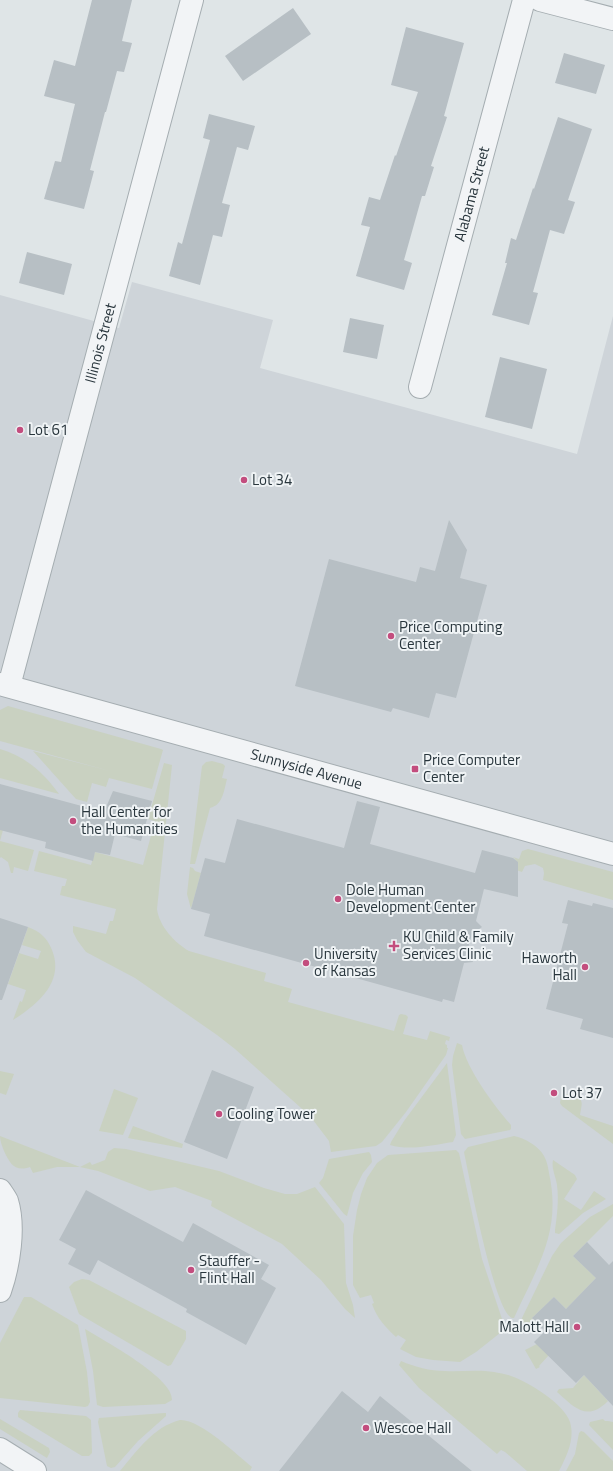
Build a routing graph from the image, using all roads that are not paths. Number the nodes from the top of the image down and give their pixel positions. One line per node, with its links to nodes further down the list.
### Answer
1 (192, 0): 6 (street, Illinois Street)
2 (524, 0): 5 (street, Alabama Street)
3 (540, 0): 4 (street)
4 (613, 19)
5 (420, 387)
6 (5, 685): 7 (street, Sunnyside Avenue)
7 (613, 854)
8 (0, 1190): 9 (street)
9 (0, 1291)
10 (0, 1450): 11 (street)
11 (35, 1471)

